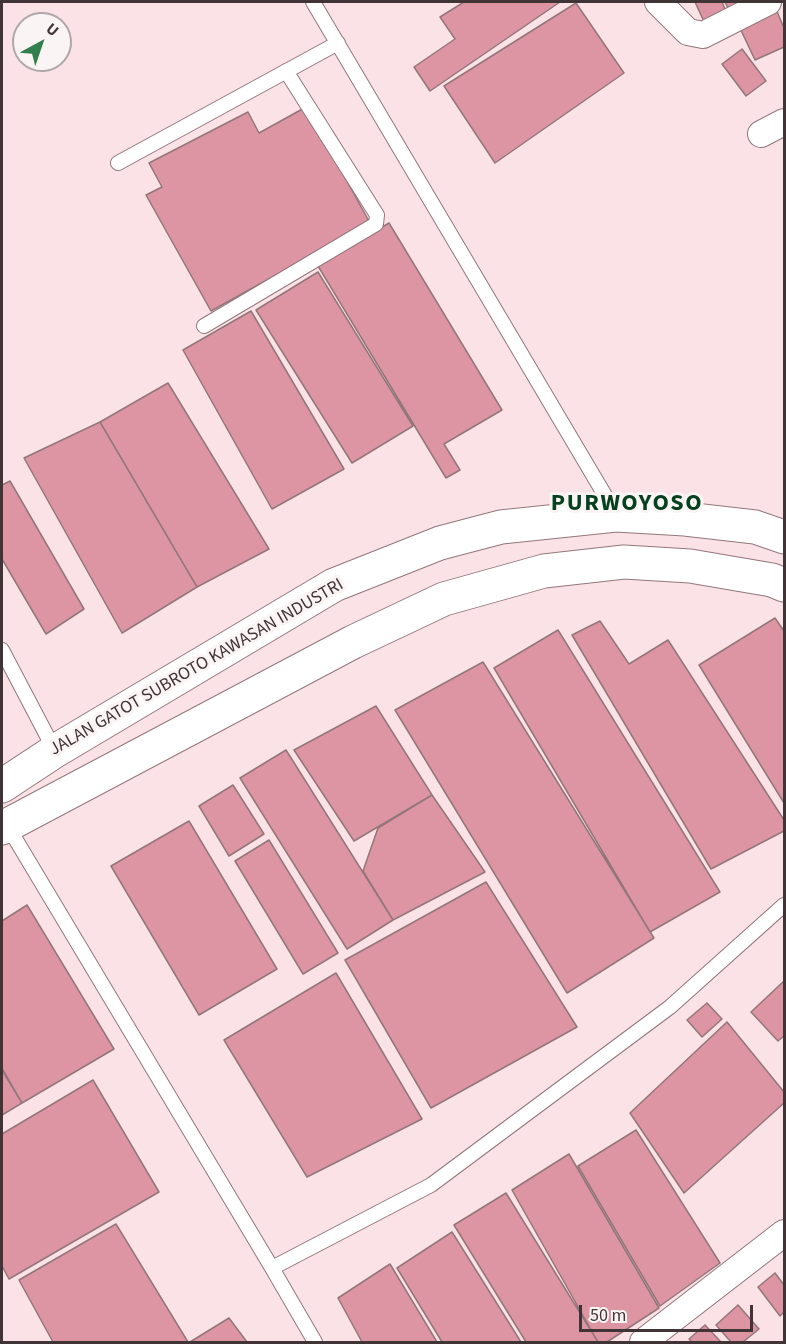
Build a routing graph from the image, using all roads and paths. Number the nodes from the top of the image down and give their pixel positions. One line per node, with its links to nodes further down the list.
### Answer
1 (313, 2): 4 (lane)
2 (658, 2): 3 (street)
3 (768, 2)
4 (338, 44): 5 (lane); 10 (lane)
5 (286, 71): 8 (lane); 9 (lane)
6 (784, 122): 7 (street)
7 (761, 134)
8 (118, 163)
9 (204, 326)
10 (616, 515): 11 (street, JALAN GATOT SUBROTO KAWASAN INDUSTRI); 14 (street, JALAN GATOT SUBROTO KAWASAN INDUSTRI)
11 (784, 537)
12 (784, 585): 16 (street)
13 (2, 650): 14 (lane)
14 (55, 751): 15 (street, JALAN GATOT SUBROTO KAWASAN INDUSTRI)
15 (2, 786)
16 (3, 823): 19 (lane)
17 (784, 905): 19 (lane)
18 (784, 1233): 21 (street)
19 (272, 1268): 20 (lane)
20 (315, 1342)
21 (643, 1342)

